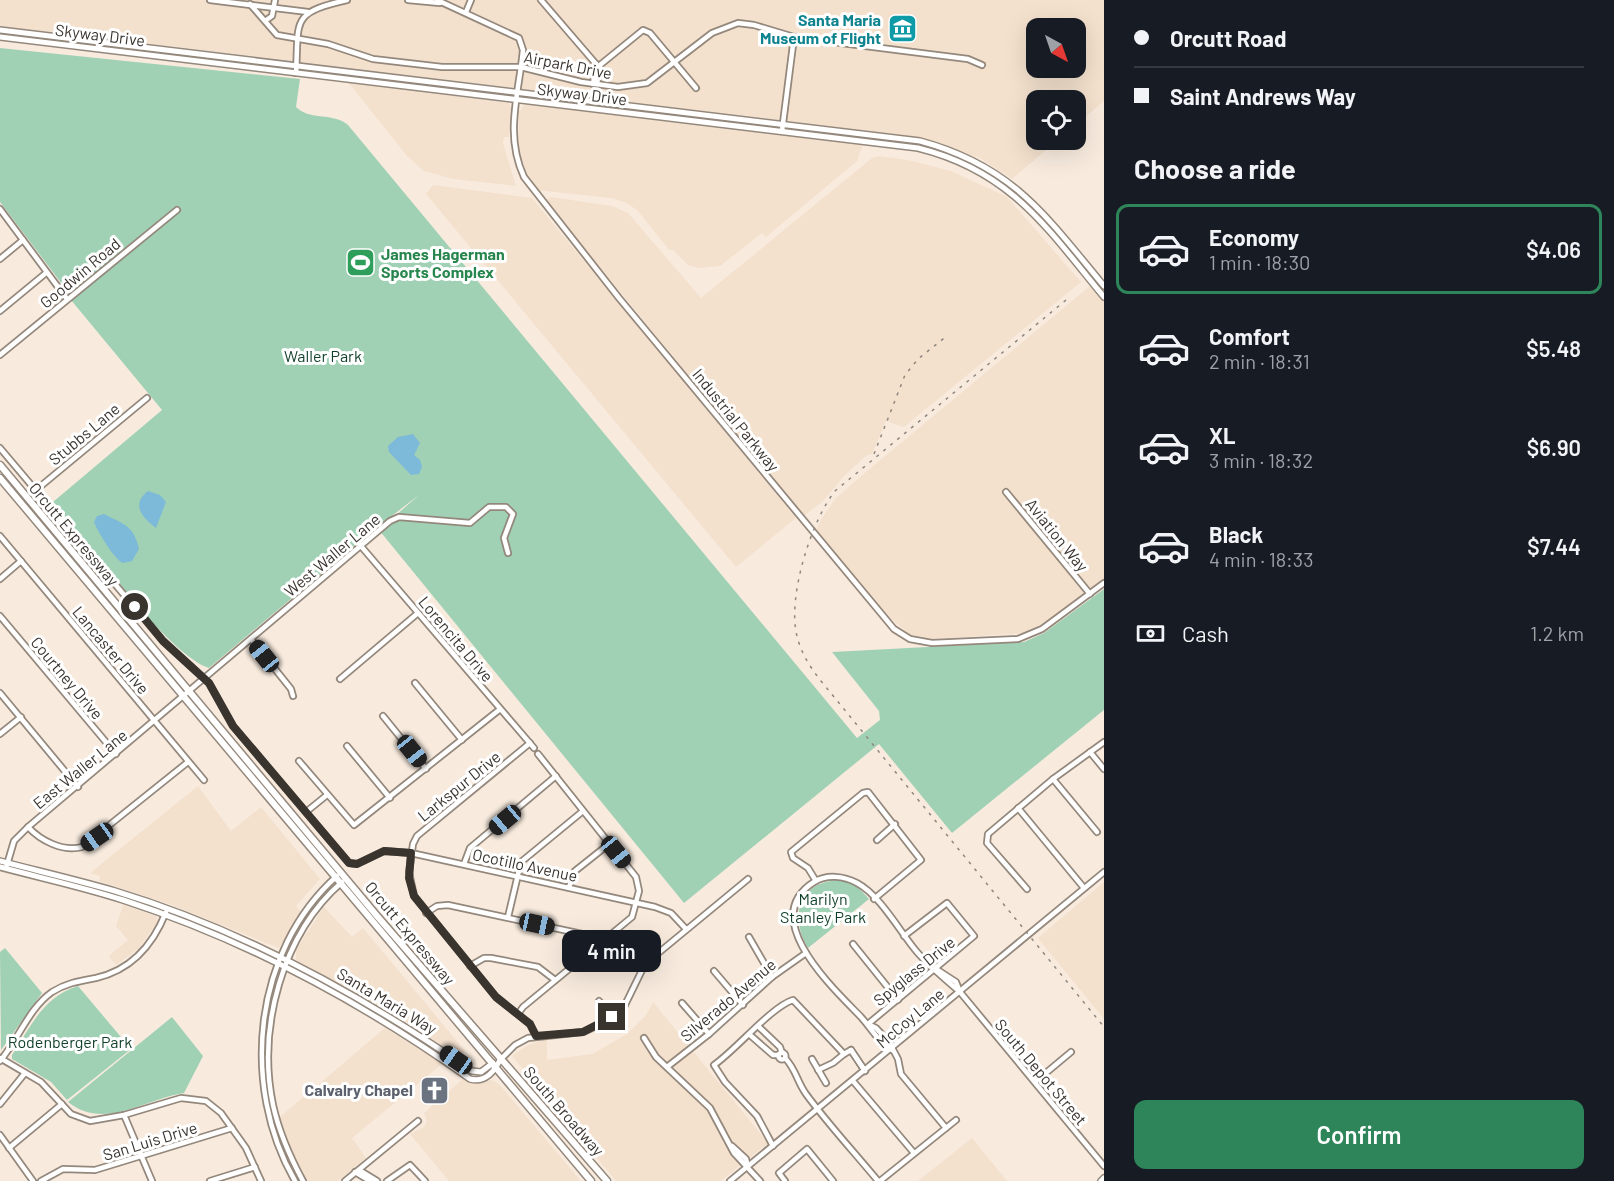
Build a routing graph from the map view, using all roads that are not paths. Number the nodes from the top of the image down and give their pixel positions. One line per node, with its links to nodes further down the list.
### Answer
1 (210, 0): 9 (street)
2 (275, 0): 11 (street)
3 (347, 0): 8 (street)
4 (408, 0): 10 (street)
5 (437, 0): 10 (street)
6 (471, 0): 13 (street)
7 (542, 0): 20 (street)
8 (320, 3): 12 (street)
9 (250, 4): 11 (street); 14 (street, Airpark Drive)
10 (446, 4): 13 (street)
11 (274, 7): 12 (street); 14 (street)
12 (308, 12): 18 (street)
13 (466, 12): 23 (street, Industrial Parkway)
14 (265, 21): 18 (street, Airpark Drive)
15 (0, 30): 22 (main road, Skyway Drive)
16 (0, 37): 24 (main road, Skyway Drive)
17 (794, 38): 19 (street, Airpark Drive); 21 (street, Airpark Drive); 29 (street)
18 (298, 39): 22 (street); 23 (street, Airpark Drive)
19 (675, 63): 20 (street); 25 (street, Airpark Drive); 26 (street)
20 (598, 64): 25 (street)
21 (982, 65)
22 (296, 66): 24 (street); 27 (main road, Skyway Drive)
23 (521, 67): 25 (street, Airpark Drive); 27 (street, Industrial Parkway)
24 (296, 73): 28 (main road, Skyway Drive)
25 (595, 84)
26 (696, 88)
27 (516, 91): 28 (street, Industrial Parkway); 29 (main road, Skyway Drive)
28 (515, 100): 29 (main road, Skyway Drive); 52 (street, Industrial Parkway)
29 (782, 127): 35 (main road, Skyway Drive); 36 (main road, Skyway Drive)
30 (0, 209): 32 (street)
31 (177, 210): 37 (street, Goodwin Road)
32 (23, 240): 33 (street); 34 (street)
33 (0, 259)
34 (46, 273): 37 (street); 38 (street)
35 (1104, 286)
36 (1104, 297)
37 (67, 299): 39 (street, Goodwin Road)
38 (0, 311)
39 (0, 356)
40 (147, 398): 44 (street, Stubbs Lane)
41 (0, 448): 44 (street)
42 (0, 465): 59 (highway, Orcutt Expressway)
43 (0, 478): 62 (highway, Orcutt Expressway)
44 (36, 490): 56 (street)
45 (1006, 492): 52 (street, Aviation Way)
46 (0, 536): 49 (street, Lancaster Drive)
47 (360, 545): 48 (street, West Waller Lane); 53 (street, Lorencita Drive); 55 (street, West Waller Lane)
48 (508, 553)
49 (21, 561): 50 (street); 66 (street, Lancaster Drive)
50 (0, 579)
51 (1104, 583): 52 (street)
52 (1090, 594)
53 (418, 613): 57 (street); 63 (street, Lorencita Drive)
54 (0, 616): 73 (street, Courtney Drive)
55 (251, 639): 56 (street, West Waller Lane); 61 (street)
56 (204, 677): 59 (street, West Waller Lane); 87 (street)
57 (340, 679)
58 (415, 683): 68 (street)
59 (189, 691): 62 (street, West Waller Lane); 98 (highway, Orcutt Expressway)
60 (0, 693): 65 (street)
61 (292, 696)
62 (184, 698): 66 (street, East Waller Lane); 100 (highway, Orcutt Expressway)
63 (499, 710): 68 (street); 71 (street, Lorencita Drive)
64 (383, 716): 77 (street)
65 (21, 717): 67 (street); 82 (street)
66 (155, 722): 73 (street, East Waller Lane); 76 (street, Lancaster Drive)
67 (0, 734)
68 (462, 740): 77 (street)
69 (1104, 742): 72 (street)
70 (347, 746): 84 (street)
71 (532, 746): 93 (street, Larkspur Drive)
72 (1090, 752): 78 (street); 80 (street)
73 (116, 754): 82 (street, East Waller Lane)
74 (538, 754): 79 (street)
75 (299, 761): 83 (street)
76 (188, 762): 81 (street, Lancaster Drive); 89 (street)
77 (426, 769): 84 (street)
78 (1104, 769)
79 (556, 776): 86 (street); 95 (street)
80 (1053, 779): 85 (street); 90 (street)
81 (204, 780)
82 (78, 787): 89 (street, East Waller Lane)
83 (327, 795): 84 (street); 87 (street)
84 (390, 798)
85 (1018, 808): 106 (street); 107 (street)
86 (583, 811): 92 (street); 99 (street)
87 (306, 812): 93 (street, Ocotillo Avenue)
88 (895, 824): 91 (street); 103 (street); 108 (street)
89 (28, 827): 96 (street, East Waller Lane)
90 (1097, 832)
91 (877, 840)
92 (609, 844): 105 (street); 109 (street)
93 (411, 853): 95 (street, Ocotillo Avenue); 111 (street)
94 (0, 861): 96 (main road, Santa Maria Way)
95 (464, 864): 99 (street, Ocotillo Avenue)
96 (4, 866): 110 (main road, Santa Maria Way)
97 (1104, 872): 106 (street, McCoy Lane)
98 (341, 873): 100 (street); 101 (highway, Orcutt Expressway)
99 (516, 876): 105 (street, Ocotillo Avenue); 112 (street)
100 (335, 878): 104 (highway, Orcutt Expressway); 119 (street)
101 (346, 879): 104 (street); 146 (highway, Orcutt Expressway)
102 (748, 879): 113 (street)
103 (816, 881): 108 (street, South Depot Street); 118 (street)
104 (340, 884): 120 (street); 148 (highway, Orcutt Expressway)
105 (569, 887): 109 (street, Ocotillo Avenue)
106 (1084, 888): 128 (street, McCoy Lane)
107 (1027, 889)
108 (874, 899): 114 (street, South Depot Street)
109 (637, 903): 113 (street, Ocotillo Avenue); 117 (street)
110 (166, 912): 119 (main road, Santa Maria Way); 121 (main road, Santa Maria Way); 145 (street)
111 (426, 913): 112 (street); 122 (street)
112 (508, 917): 117 (street)
113 (686, 929): 134 (street)
114 (904, 936): 124 (street, South Depot Street); 124 (street, Spyglass Drive)
115 (749, 937): 126 (street)
116 (854, 944): 129 (street)
117 (598, 946): 127 (street)
118 (806, 953): 126 (street, Silverado Avenue); 135 (street)
119 (282, 957): 120 (main road, Santa Maria Way); 121 (street)
120 (288, 961): 123 (street); 148 (main road, Santa Maria Way)
121 (278, 965): 123 (main road, Santa Maria Way); 179 (street)
122 (470, 966): 127 (street); 133 (street)
123 (285, 969): 150 (main road, Santa Maria Way); 180 (street)
124 (935, 969): 128 (street, South Depot Street); 129 (street, Spyglass Drive)
125 (714, 971): 132 (street)
126 (772, 977): 132 (street, Silverado Avenue)
127 (555, 980): 133 (street)
128 (960, 992): 141 (street, McCoy Lane); 155 (street, South Depot Street)
129 (898, 1000): 135 (street, Spyglass Drive)
130 (599, 1001): 134 (street)
131 (682, 1003): 137 (street)
132 (743, 1005): 137 (street, Silverado Avenue)
133 (518, 1014): 139 (street)
134 (612, 1017): 139 (street)
135 (868, 1024): 141 (street)
136 (759, 1027): 138 (street); 143 (street); 144 (street)
137 (709, 1034): 149 (street, Silverado Avenue)
138 (750, 1035): 143 (street); 166 (street)
139 (536, 1036): 146 (street)
140 (644, 1038): 149 (street)
141 (892, 1050): 152 (street, McCoy Lane); 164 (street)
142 (1071, 1052): 155 (street)
143 (780, 1054): 159 (street)
144 (844, 1054): 151 (street); 152 (street)
145 (1, 1059): 153 (street)
146 (500, 1059): 148 (main road, Santa Maria Way); 150 (main road); 187 (highway, South Broadway)
147 (812, 1059): 151 (street)
148 (490, 1064): 150 (highway, Orcutt Expressway)
149 (666, 1067): 170 (street)
150 (495, 1070): 186 (highway, South Broadway)
151 (818, 1070): 156 (street)
152 (865, 1071): 154 (street, McCoy Lane)
153 (25, 1074): 157 (street); 158 (street)
154 (853, 1081): 159 (street, McCoy Lane); 168 (street)
155 (1035, 1082): 171 (street, South Depot Street)
156 (826, 1083)
157 (0, 1104)
158 (62, 1104): 160 (street); 167 (street)
159 (818, 1109): 166 (street, McCoy Lane); 192 (street)
160 (124, 1115): 163 (street); 169 (street)
161 (418, 1120): 173 (street)
162 (956, 1120): 164 (street)
163 (232, 1128): 169 (street, San Luis Drive); 172 (street)
164 (946, 1128): 168 (street)
165 (0, 1135): 167 (street)
166 (773, 1146): 170 (street, McCoy Lane)
167 (9, 1148): 174 (street)
168 (914, 1153): 192 (street)
169 (141, 1156): 175 (street, San Luis Drive); 176 (street)
170 (748, 1166): 188 (street, McCoy Lane); 189 (street)
171 (1104, 1166)
172 (255, 1167): 177 (street); 178 (street)
173 (357, 1171): 181 (street); 182 (street); 183 (street)
174 (33, 1181)
175 (41, 1181)
176 (152, 1181)
177 (210, 1181)
178 (261, 1181)
179 (296, 1181)
180 (303, 1181)
181 (345, 1181)
182 (370, 1181)
183 (377, 1181)
184 (387, 1181): 185 (street)
185 (425, 1181)
186 (591, 1181)
187 (607, 1181)
188 (730, 1181)
189 (760, 1181)
190 (785, 1181): 191 (street)
191 (832, 1181)
192 (879, 1181)

